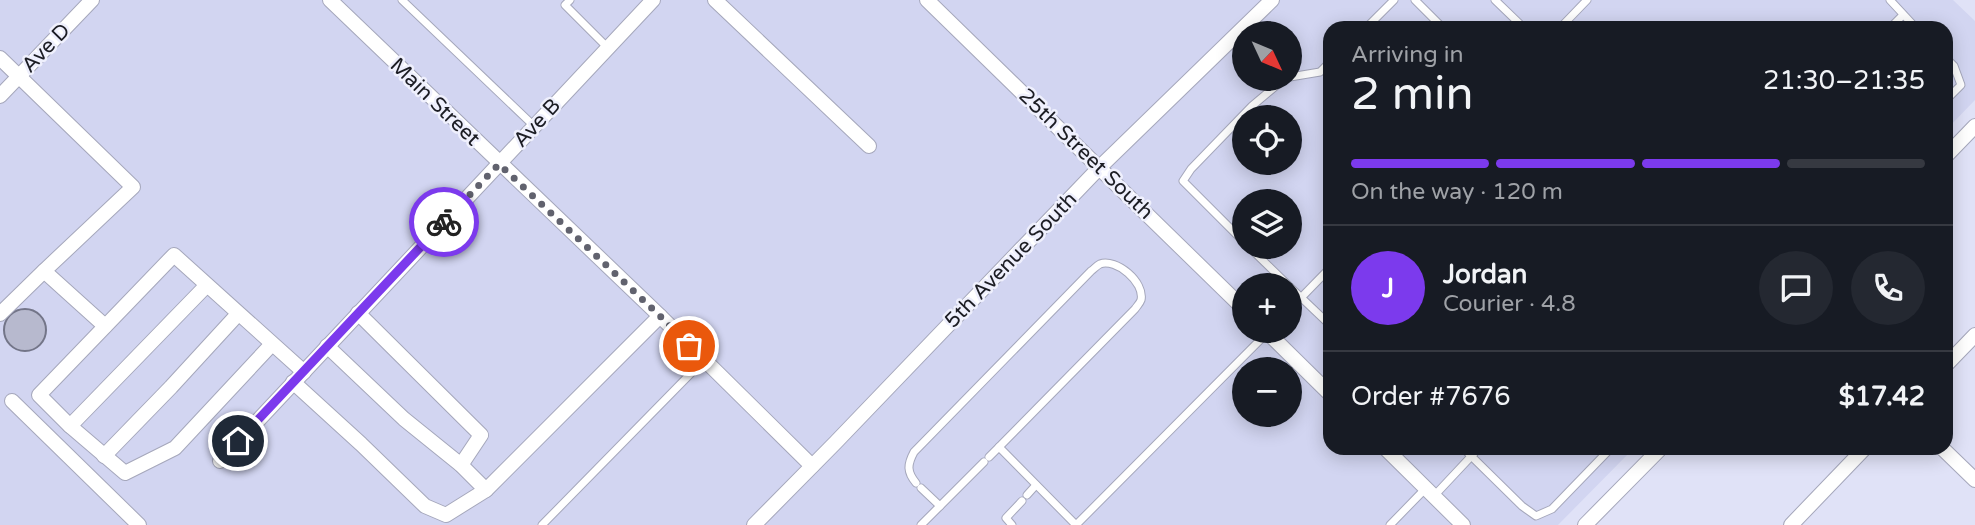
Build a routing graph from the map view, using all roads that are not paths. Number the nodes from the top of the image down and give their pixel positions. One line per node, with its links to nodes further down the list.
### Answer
1 (92, 0): 26 (street, Ave D)
2 (330, 0): 34 (street, Main Street)
3 (402, 0): 30 (lane)
4 (653, 0): 21 (street, Ave B)
5 (715, 0): 32 (street)
6 (927, 0): 35 (street, 25th Street South)
7 (1272, 0): 35 (street, 5th Avenue South)
8 (1394, 0): 15 (lane)
9 (1415, 0): 16 (lane)
10 (1495, 0): 17 (lane)
11 (1587, 0): 18 (lane)
12 (1890, 0): 14 (lane)
13 (565, 2): 21 (lane)
14 (1903, 15): 19 (lane); 20 (lane)
15 (1373, 21)
16 (1436, 21)
17 (1517, 21)
18 (1567, 21)
19 (1897, 21)
20 (1909, 21)
21 (608, 48): 30 (street, Ave B)
22 (0, 58): 26 (street)
23 (1953, 65): 28 (lane)
24 (1323, 69): 25 (lane)
25 (1302, 75)
26 (19, 76): 29 (street, Ave D); 38 (street)
27 (1270, 91): 36 (lane)
28 (1953, 93)
29 (0, 96)
30 (534, 126): 34 (street, Ave B)
31 (1975, 126): 33 (street)
32 (869, 146)
33 (1953, 149)
34 (499, 164): 45 (street, Ave B); 48 (street, Main Street)
35 (1100, 167): 42 (street, 25th Street South); 72 (street, 5th Avenue South)
36 (1232, 230)
37 (1261, 259): 39 (lane)
38 (44, 271): 46 (street); 50 (street)
39 (1276, 273)
40 (1323, 275): 43 (lane)
41 (207, 285): 47 (street); 50 (street); 61 (street)
42 (1232, 297)
43 (1302, 297)
44 (1302, 299): 49 (lane)
45 (358, 313): 55 (street, Ave B); 71 (street)
46 (0, 314)
47 (238, 314): 54 (street); 68 (street)
48 (660, 316): 57 (street, Main Street); 75 (street)
49 (1323, 318)
50 (105, 326): 61 (street)
51 (1975, 335): 56 (street)
52 (1256, 343): 85 (lane)
53 (1280, 343): 59 (street)
54 (272, 344): 58 (street); 68 (street)
55 (327, 346): 58 (street, Ave B); 71 (street)
56 (1953, 358)
57 (703, 361): 72 (street, Main Street); 80 (lane)
58 (298, 377): 70 (street, Ave B); 75 (street)
59 (1323, 387)
60 (12, 401): 79 (street)
61 (70, 426): 68 (street)
62 (999, 447): 74 (lane); 77 (lane); 77 (lane)
63 (1392, 455): 76 (street)
64 (1604, 455): 69 (lane)
65 (1654, 455): 88 (street)
66 (1858, 455): 89 (street)
67 (1949, 455): 73 (street)
68 (104, 456)
69 (1472, 456): 76 (lane)
70 (220, 461)
71 (461, 465): 75 (street)
72 (812, 466): 81 (street, 5th Avenue South)
73 (1975, 480)
74 (1036, 485): 78 (lane); 85 (lane)
75 (486, 490)
76 (1430, 492): 86 (lane); 87 (street)
77 (940, 506): 82 (lane)
78 (1006, 518): 83 (lane); 84 (lane)
79 (139, 525)
80 (542, 525)
81 (754, 525)
82 (921, 525)
83 (999, 525)
84 (1012, 525)
85 (1076, 525)
86 (1390, 525)
87 (1463, 525)
88 (1584, 525)
89 (1791, 525)

